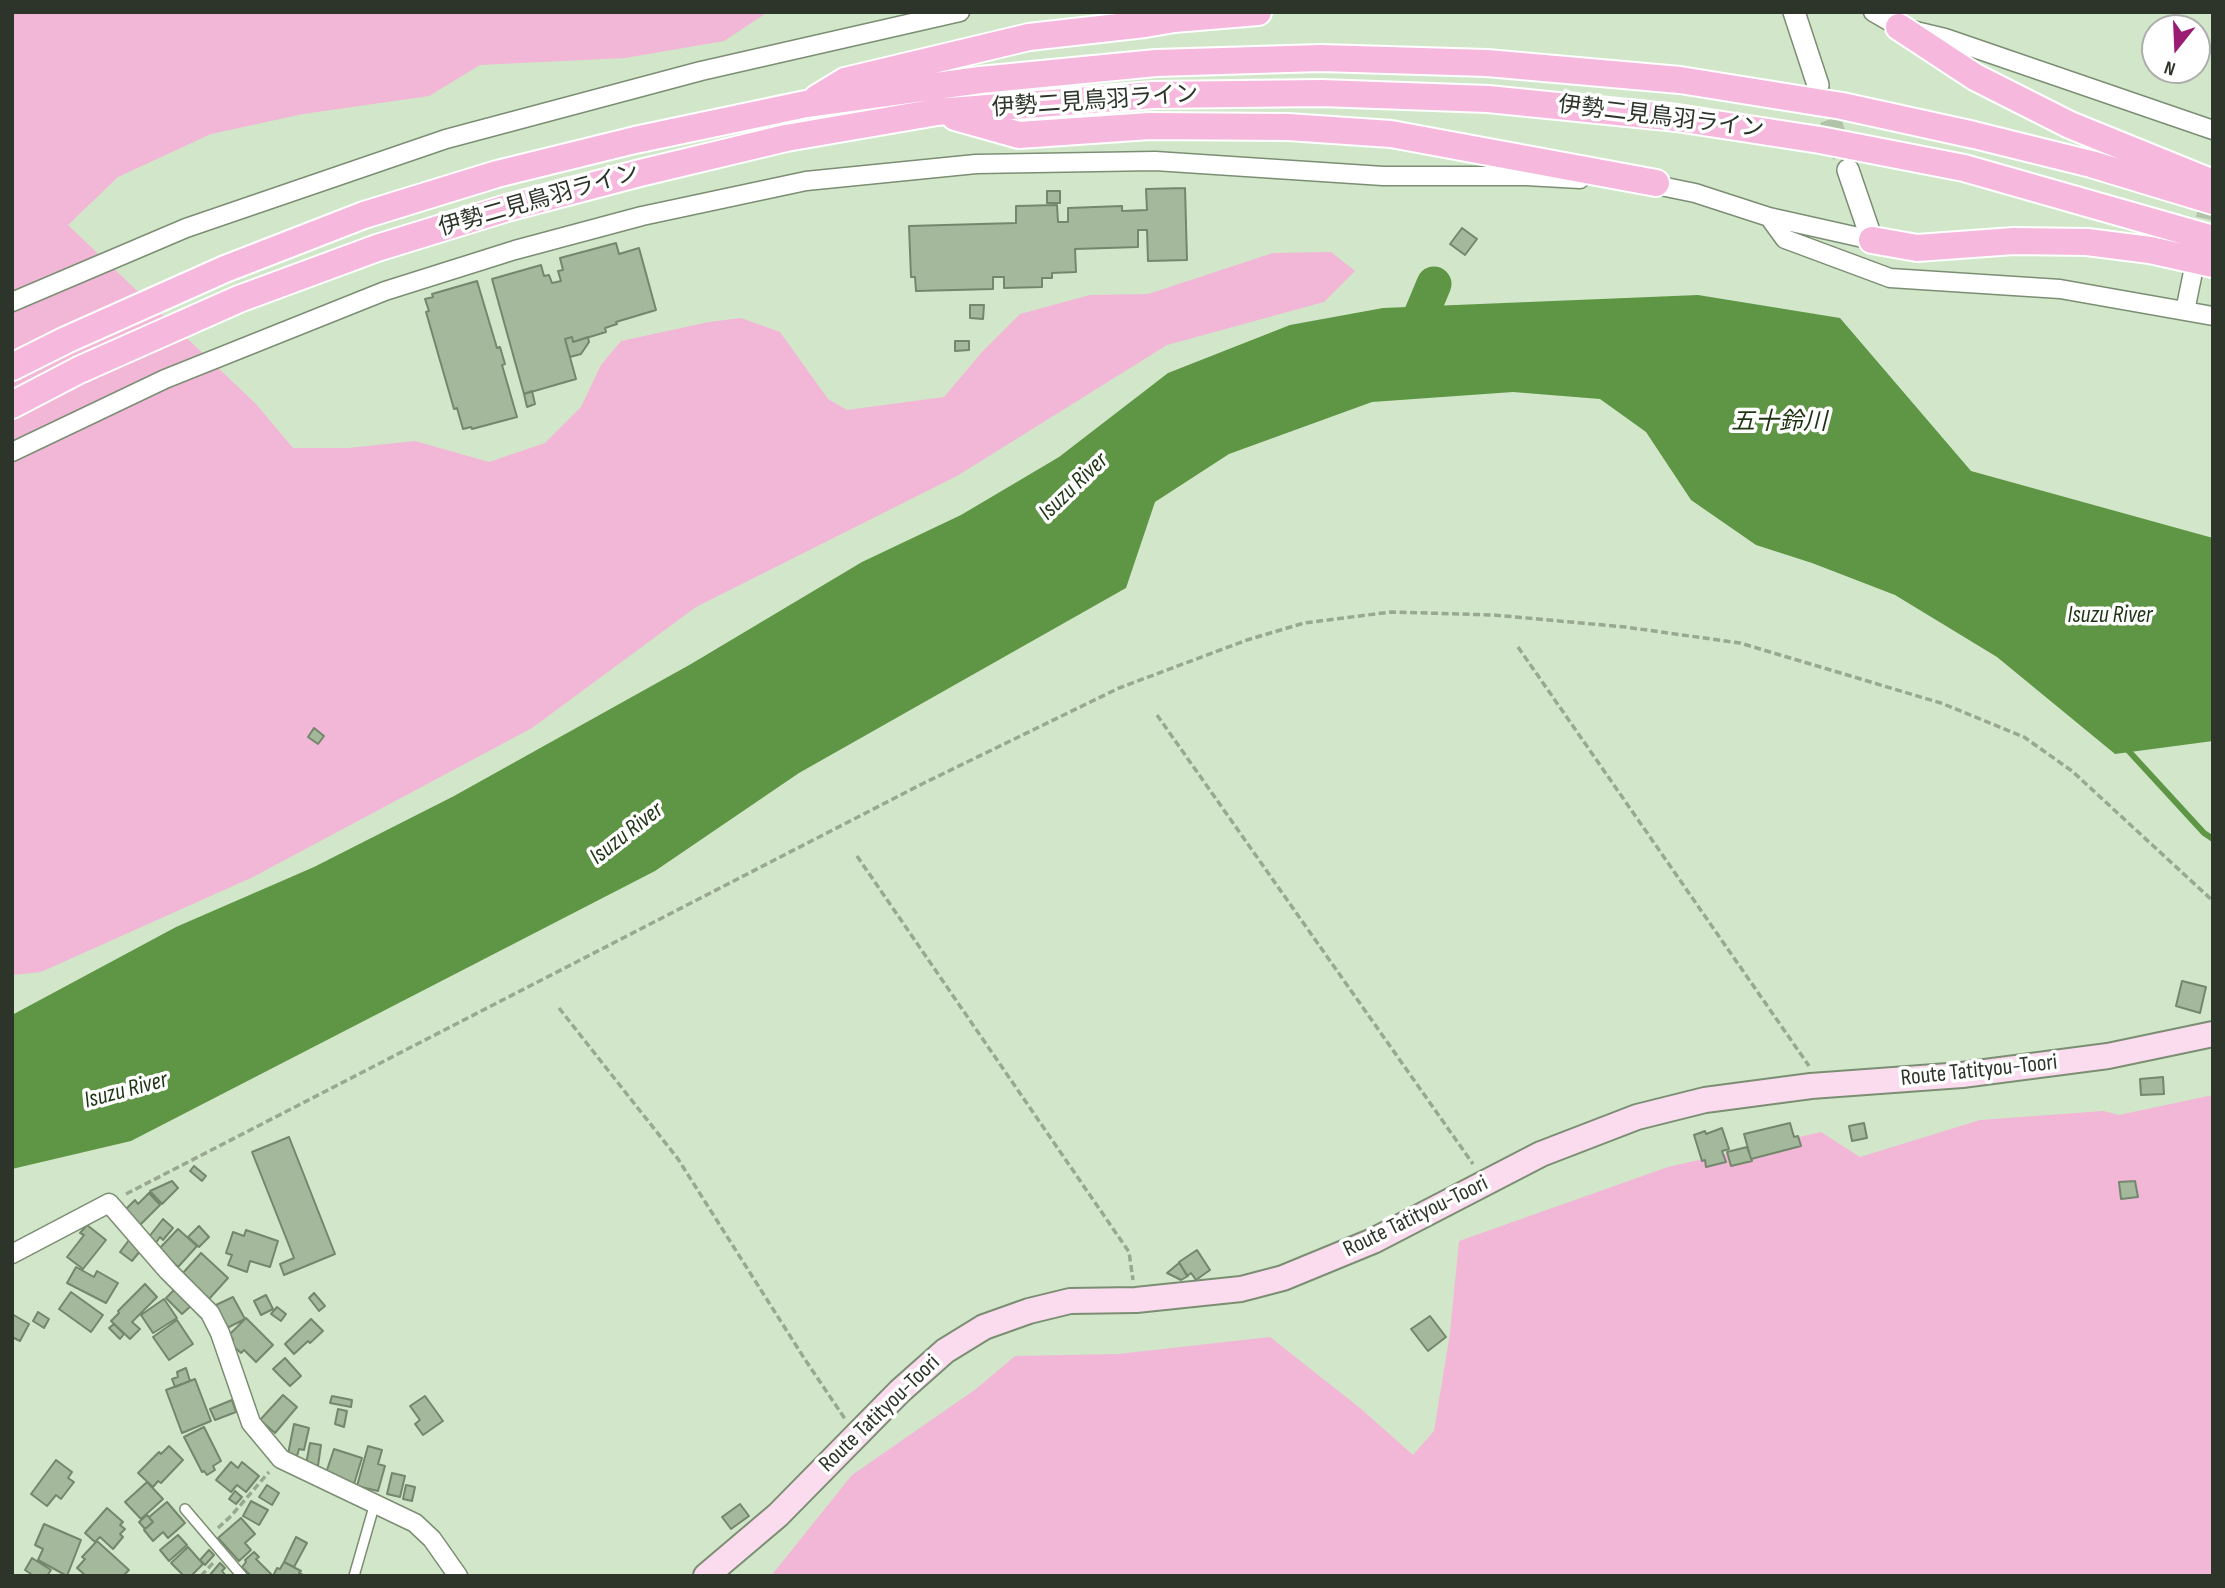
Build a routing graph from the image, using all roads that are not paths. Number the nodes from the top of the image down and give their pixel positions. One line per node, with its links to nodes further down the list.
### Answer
1 (960, 12): 18 (street)
2 (1258, 12): 7 (main road)
3 (1794, 12): 6 (street)
4 (1872, 12): 5 (street)
5 (1899, 27): 9 (street); 12 (main road)
6 (1818, 85)
7 (806, 104): 13 (main road, 伊勢二見鳥羽ライン); 21 (main road, 伊勢二見鳥羽ライン)
8 (937, 112): 11 (main road); 15 (main road, 伊勢二見鳥羽ライン); 22 (main road, 伊勢二見鳥羽ライン)
9 (2213, 130)
10 (1848, 170): 16 (street)
11 (1656, 183): 14 (street); 23 (street)
12 (2213, 183)
13 (2213, 201)
14 (1769, 217): 16 (street); 19 (street)
15 (2213, 239)
16 (1872, 240): 17 (main road)
17 (2203, 268): 19 (street)
18 (12, 302)
19 (2185, 311): 20 (street)
20 (2213, 316)
21 (12, 367)
22 (12, 405)
23 (12, 452)
24 (2213, 1034): 31 (main road, Route Tatityou-Toori)
25 (12, 1254): 26 (street)
26 (375, 1503): 29 (lane); 30 (street)
27 (185, 1509): 28 (lane)
28 (242, 1576)
29 (354, 1576)
30 (458, 1576)
31 (706, 1576)

